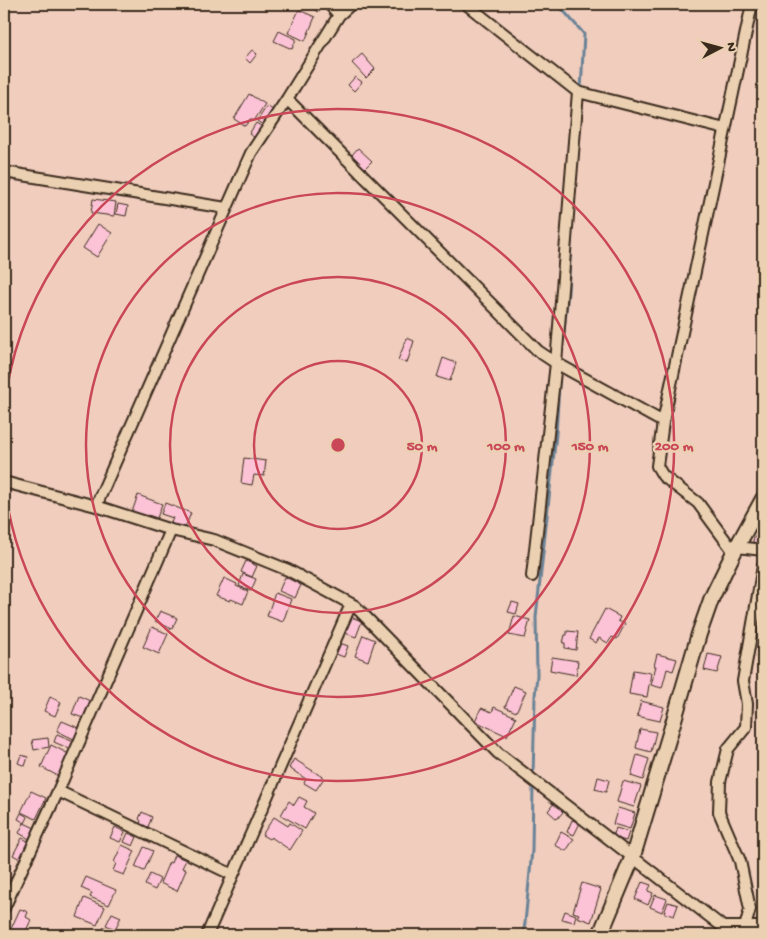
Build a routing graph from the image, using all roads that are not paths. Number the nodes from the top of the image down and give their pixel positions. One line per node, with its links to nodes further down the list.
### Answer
1 (329, 4): 5 (street)
2 (351, 4): 5 (street)
3 (466, 4): 6 (street)
4 (752, 4): 8 (street)
5 (339, 14): 7 (street)
6 (578, 92): 8 (street); 11 (street)
7 (287, 99): 10 (street); 11 (street)
8 (725, 129): 12 (street)
9 (4, 172): 10 (street)
10 (226, 208): 15 (street)
11 (556, 364): 12 (street); 20 (street)
12 (662, 422): 17 (street)
13 (4, 482): 15 (street)
14 (763, 499): 17 (street)
15 (96, 506): 16 (street)
16 (171, 530): 21 (street); 22 (street)
17 (736, 550): 18 (street); 23 (street)
18 (763, 550)
19 (763, 566): 27 (street)
20 (532, 576)
21 (351, 604): 23 (street); 24 (street)
22 (58, 791): 24 (street); 25 (street)
23 (632, 856): 26 (street); 30 (street)
24 (233, 875): 29 (street)
25 (4, 908)
26 (723, 927): 27 (street); 31 (street)
27 (745, 927): 28 (street)
28 (763, 927)
29 (207, 935)
30 (600, 935)
31 (732, 935)

